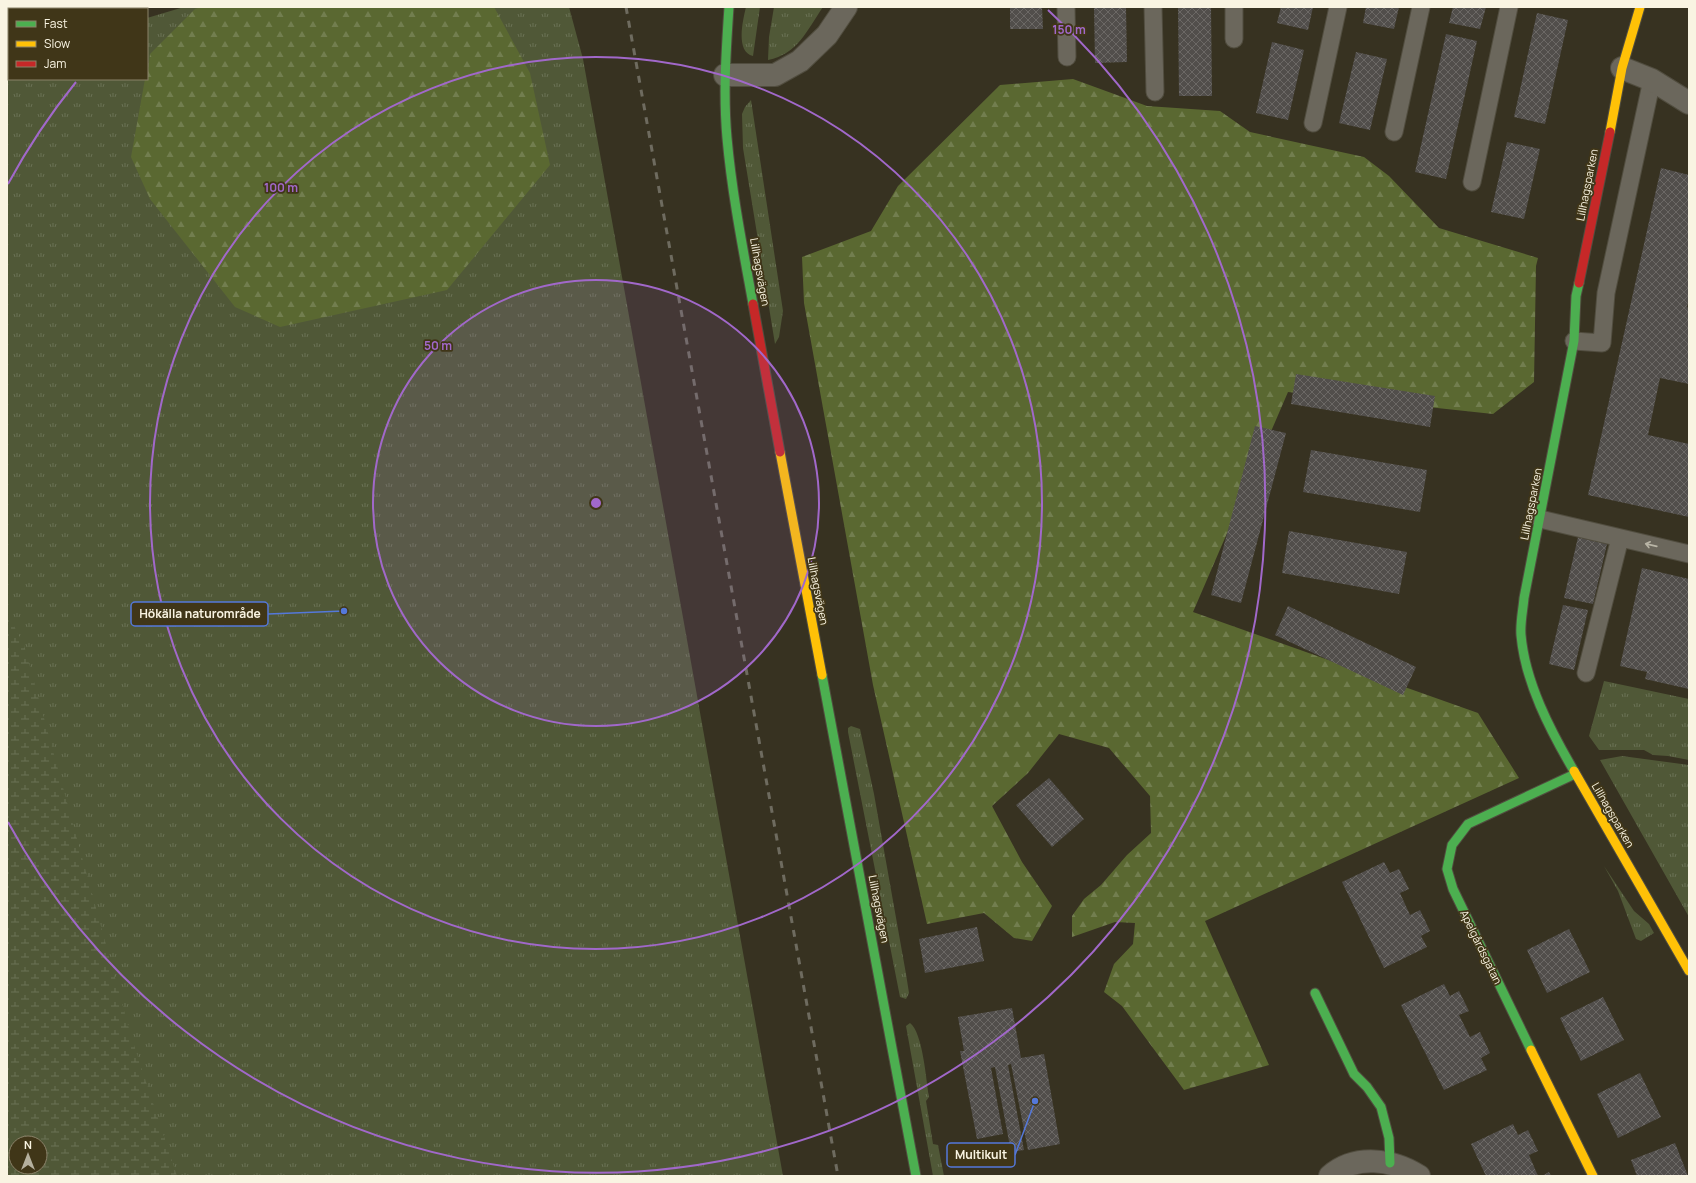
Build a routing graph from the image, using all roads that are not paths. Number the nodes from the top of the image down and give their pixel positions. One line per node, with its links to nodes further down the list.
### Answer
1 (729, 7): 13 (street, Lillhagsvägen)
2 (846, 7): 13 (street)
3 (1066, 7): 11 (lane)
4 (1153, 7): 15 (lane)
5 (1234, 7): 10 (lane)
6 (1338, 7): 17 (lane)
7 (1422, 7): 18 (lane)
8 (1509, 7): 19 (lane)
9 (1640, 7): 12 (street, Lillhagsparken)
10 (1234, 39)
11 (1067, 57)
12 (1622, 68): 14 (street); 20 (street, Lillhagsparken)
13 (725, 75): 29 (street, Lillhagsvägen)
14 (1652, 80): 16 (street); 20 (lane)
15 (1155, 92)
16 (1689, 103)
17 (1313, 123)
18 (1394, 132)
19 (1472, 182)
20 (1574, 341): 21 (street, Lillhagsparken)
21 (1540, 519): 22 (lane); 25 (street, Lillhagsparken)
22 (1620, 538): 23 (lane, one-way to 22); 24 (lane)
23 (1689, 554)
24 (1586, 673)
25 (1575, 774): 26 (street, Lillhagsparken); 32 (street, Apelgårdsgatan)
26 (1689, 971)
27 (1315, 993): 28 (street)
28 (1390, 1163): 30 (street); 31 (street)
29 (916, 1176)
30 (1330, 1176)
31 (1419, 1176)
32 (1593, 1176)

